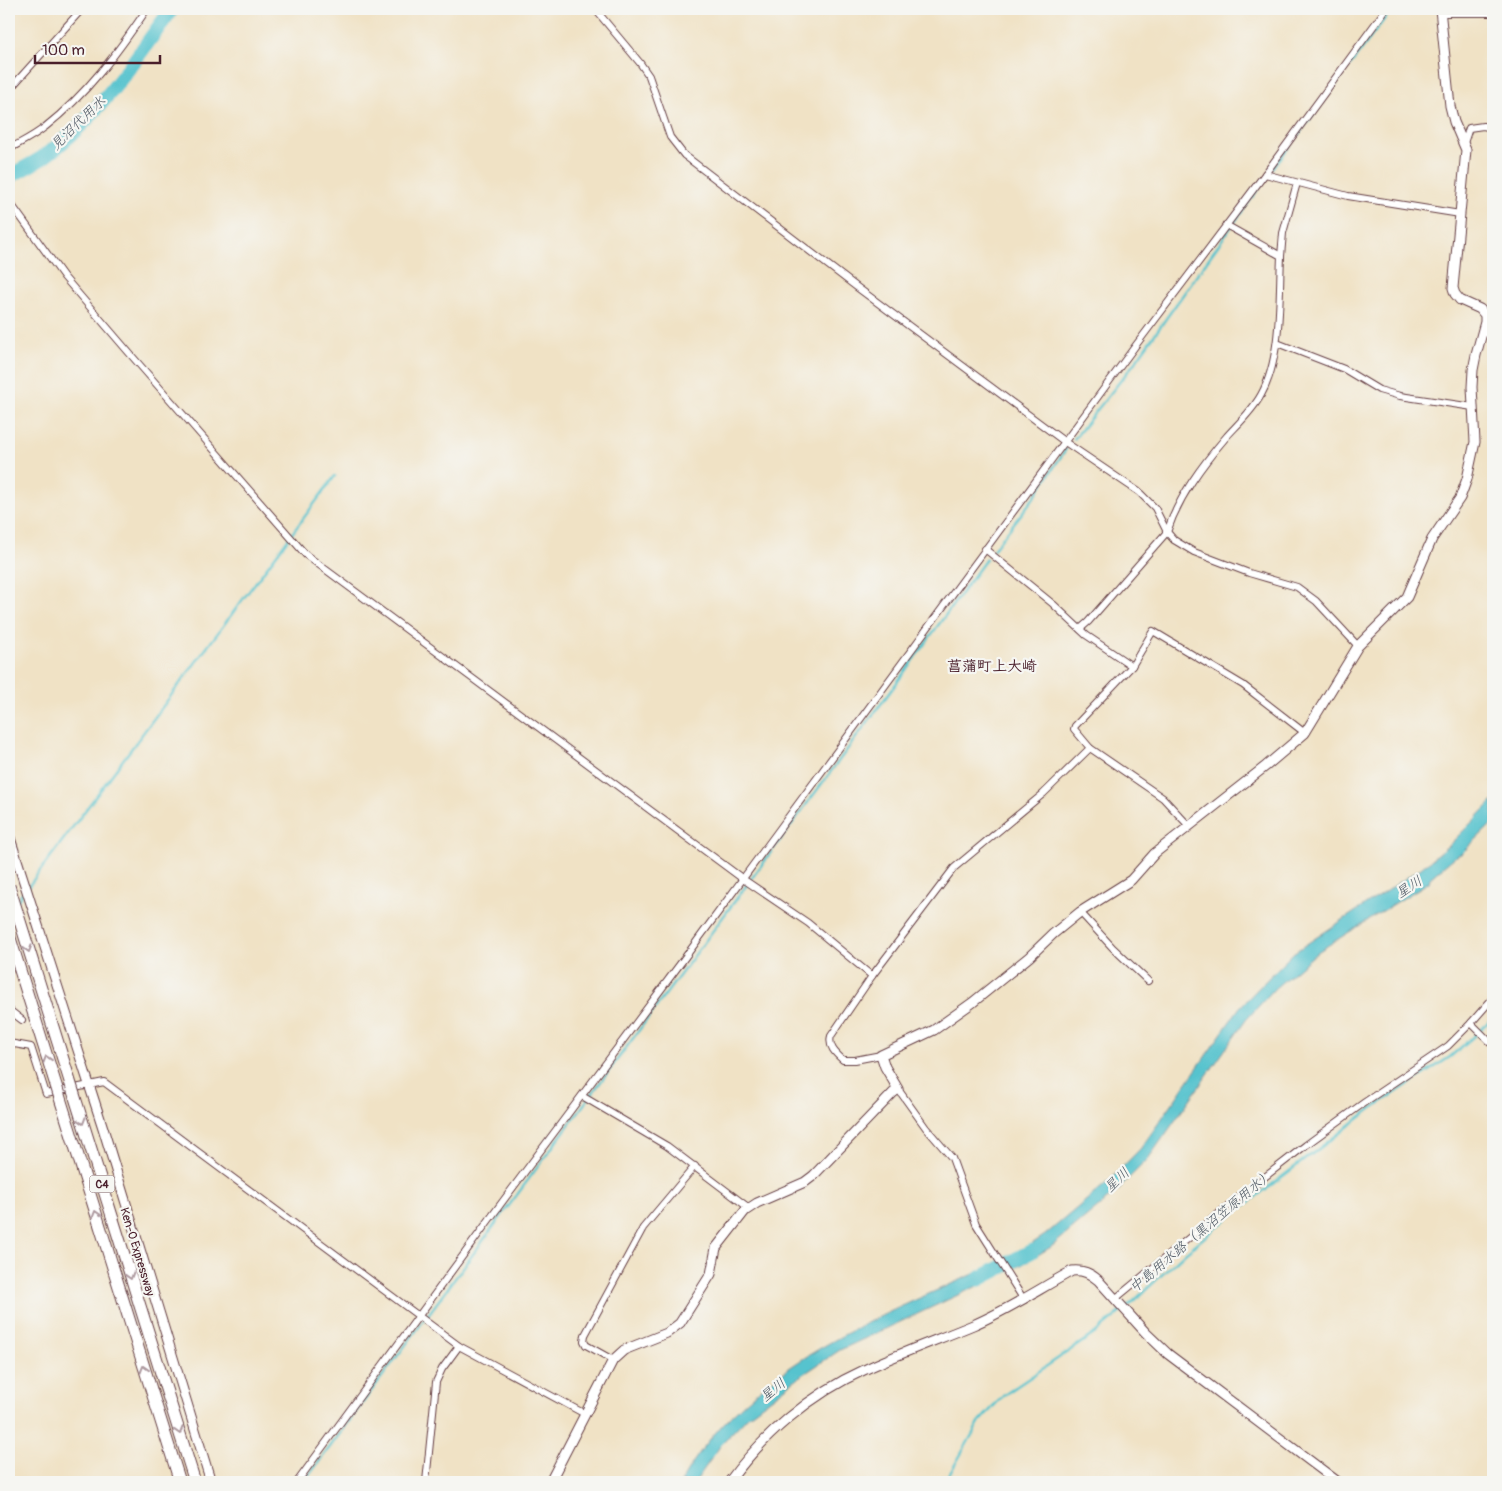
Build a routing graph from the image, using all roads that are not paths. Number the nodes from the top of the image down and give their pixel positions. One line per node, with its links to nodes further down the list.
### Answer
1 (82, 9): 7 (street)
2 (147, 9): 10 (street)
3 (595, 9): 20 (street)
4 (1386, 9): 11 (street)
5 (1440, 11): 6 (street); 9 (street)
6 (1493, 13)
7 (9, 90)
8 (1493, 128): 9 (street)
9 (1464, 143): 14 (street)
10 (9, 149)
11 (1265, 174): 12 (street); 15 (street)
12 (1297, 183): 14 (street); 16 (street)
13 (9, 201): 30 (street)
14 (1460, 214): 17 (street)
15 (1226, 225): 16 (street); 20 (street)
16 (1280, 256): 18 (street)
17 (1489, 315): 19 (street)
18 (1277, 343): 19 (street); 21 (street)
19 (1474, 407): 24 (street)
20 (1066, 442): 21 (street); 22 (street)
21 (1167, 532): 23 (street); 24 (street)
22 (985, 549): 23 (street); 30 (street)
23 (1080, 629): 25 (street)
24 (1358, 646): 26 (street)
25 (1132, 666): 26 (street); 27 (street)
26 (1305, 733): 28 (street)
27 (1090, 748): 28 (street); 34 (street)
28 (1189, 826): 32 (street)
29 (9, 835): 43 (street)
30 (743, 879): 34 (street); 45 (street)
31 (9, 886): 55 (highway, Ken-O Expressway / C4, one-way to 55, bridge)
32 (1080, 912): 35 (street); 42 (street)
33 (9, 935): 54 (highway, C4, one-way to 33, bridge)
34 (872, 976): 42 (street)
35 (1148, 981)
36 (1493, 998): 39 (street)
37 (9, 1010): 38 (street)
38 (22, 1020)
39 (1473, 1026): 41 (street); 49 (street)
40 (9, 1043): 43 (street)
41 (1493, 1045)
42 (881, 1055): 44 (street)
43 (89, 1084): 50 (street); 56 (street)
44 (898, 1089): 47 (street); 48 (street)
45 (582, 1096): 46 (street); 50 (street)
46 (695, 1166): 47 (street); 52 (street)
47 (749, 1208): 52 (street)
48 (1024, 1300): 49 (street); 60 (street)
49 (1118, 1302): 61 (street)
50 (419, 1317): 51 (street); 57 (street)
51 (459, 1346): 53 (street); 58 (street)
52 (613, 1360): 53 (street)
53 (585, 1414): 59 (street)
54 (180, 1482)
55 (195, 1482)
56 (212, 1482)
57 (297, 1482)
58 (426, 1482)
59 (550, 1482)
60 (729, 1482)
61 (1338, 1482)

